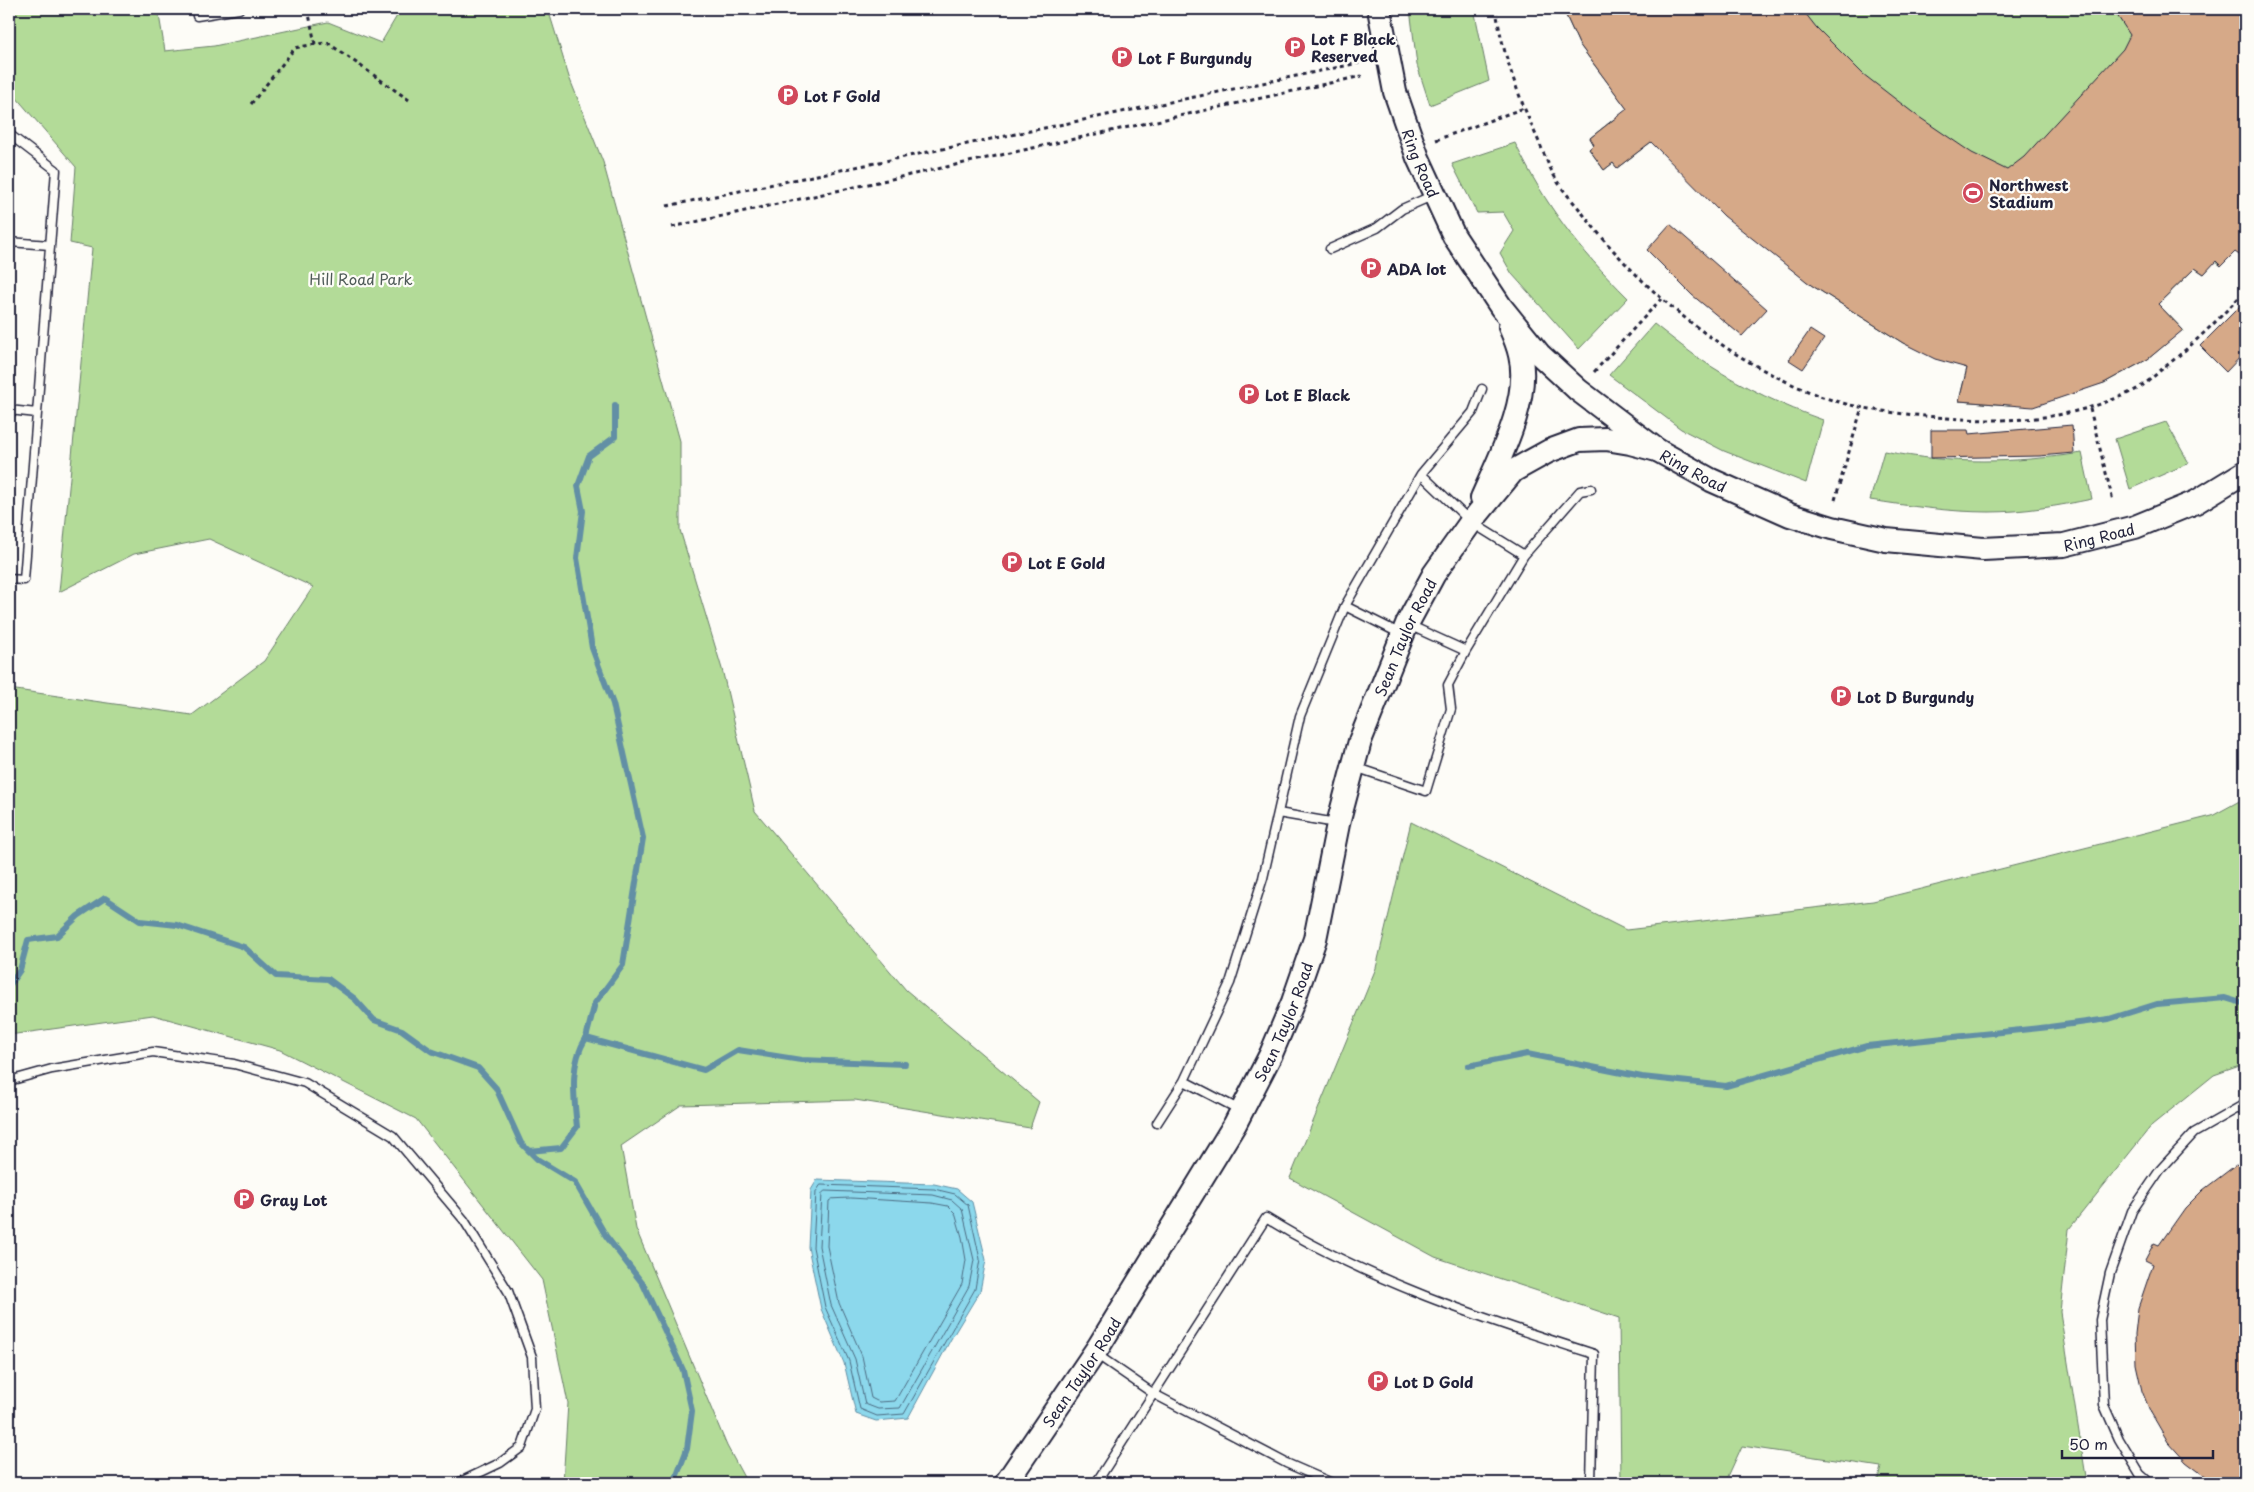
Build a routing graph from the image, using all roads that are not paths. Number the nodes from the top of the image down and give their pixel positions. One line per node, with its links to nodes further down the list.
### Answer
1 (196, 9): 2 (lane)
2 (239, 9)
3 (1379, 9): 5 (main road, Ring Road)
4 (9, 134): 7 (lane)
5 (1434, 195): 8 (lane); 9 (main road, Ring Road)
6 (9, 242): 7 (lane)
7 (50, 245): 12 (lane)
8 (1330, 249)
9 (1501, 307): 13 (main road, Ring Road); 17 (main road, Sean Taylor Road)
10 (1482, 389): 15 (lane)
11 (9, 410): 12 (lane)
12 (37, 413): 19 (lane)
13 (1657, 450): 14 (main road, Ring Road); 17 (main road, Sean Taylor Road)
14 (2245, 472)
15 (1421, 474): 17 (lane); 20 (lane)
16 (1591, 489): 18 (lane)
17 (1471, 522): 18 (lane); 21 (main road, Sean Taylor Road)
18 (1524, 555): 22 (lane)
19 (9, 579)
20 (1345, 606): 21 (lane); 24 (lane)
21 (1405, 630): 22 (lane); 23 (main road, Sean Taylor Road)
22 (1466, 650): 23 (lane)
23 (1353, 767): 25 (main road, Sean Taylor Road)
24 (1278, 813): 25 (lane); 27 (lane)
25 (1338, 824): 29 (main road, Sean Taylor Road)
26 (9, 1081): 33 (lane)
27 (1184, 1081): 29 (lane); 30 (lane)
28 (2245, 1104): 38 (lane)
29 (1242, 1110): 31 (main road, Sean Taylor Road)
30 (1157, 1123)
31 (1094, 1353): 32 (lane); 34 (main road, Sean Taylor Road)
32 (1154, 1394): 35 (lane); 36 (lane); 37 (lane)
33 (458, 1483)
34 (1006, 1483)
35 (1096, 1483)
36 (1332, 1483)
37 (1592, 1483)
38 (2150, 1483)

